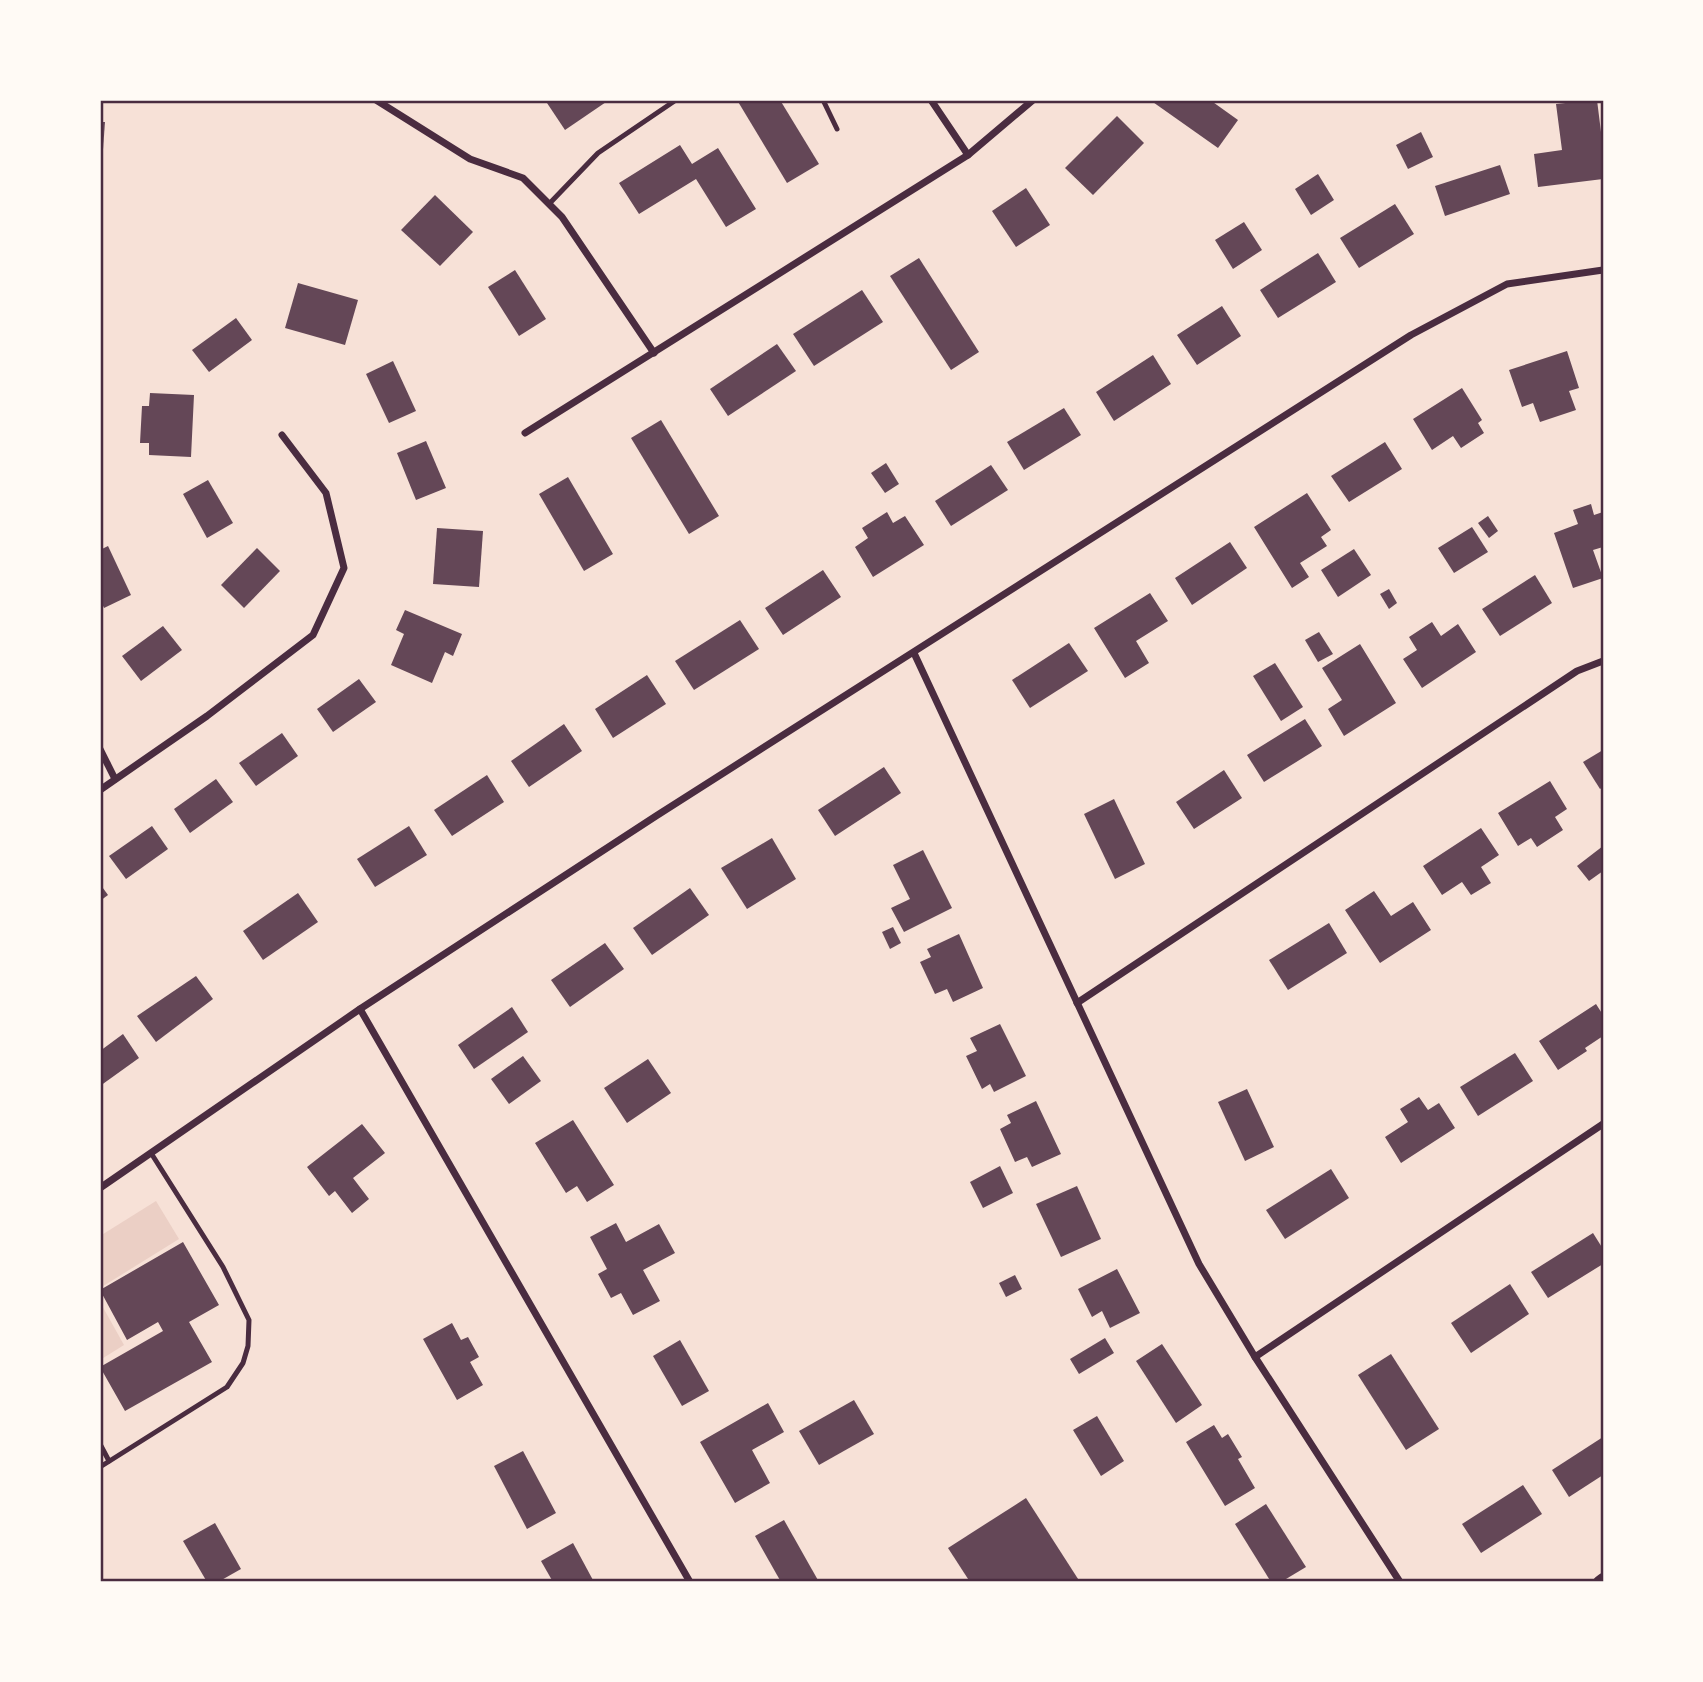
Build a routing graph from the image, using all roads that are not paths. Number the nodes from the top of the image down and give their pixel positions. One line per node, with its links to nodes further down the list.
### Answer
1 (376, 100): 8 (street)
2 (676, 100): 8 (lane)
3 (822, 100): 6 (lane)
4 (931, 100): 7 (street)
5 (1032, 100): 7 (street)
6 (837, 129)
7 (968, 155): 10 (street)
8 (549, 204): 10 (street)
9 (1603, 270): 13 (street)
10 (654, 353): 11 (street)
11 (524, 433)
12 (282, 435): 16 (street)
13 (914, 653): 18 (street); 19 (street)
14 (1603, 661): 18 (street)
15 (100, 748): 16 (street)
16 (115, 779): 17 (street)
17 (100, 790)
18 (1077, 1003): 23 (street)
19 (360, 1009): 21 (street); 27 (street)
20 (1603, 1124): 23 (street)
21 (151, 1153): 22 (street); 25 (lane)
22 (100, 1188)
23 (1255, 1357): 28 (street)
24 (100, 1444): 25 (lane)
25 (109, 1461): 26 (lane)
26 (100, 1467)
27 (690, 1582)
28 (1400, 1582)

